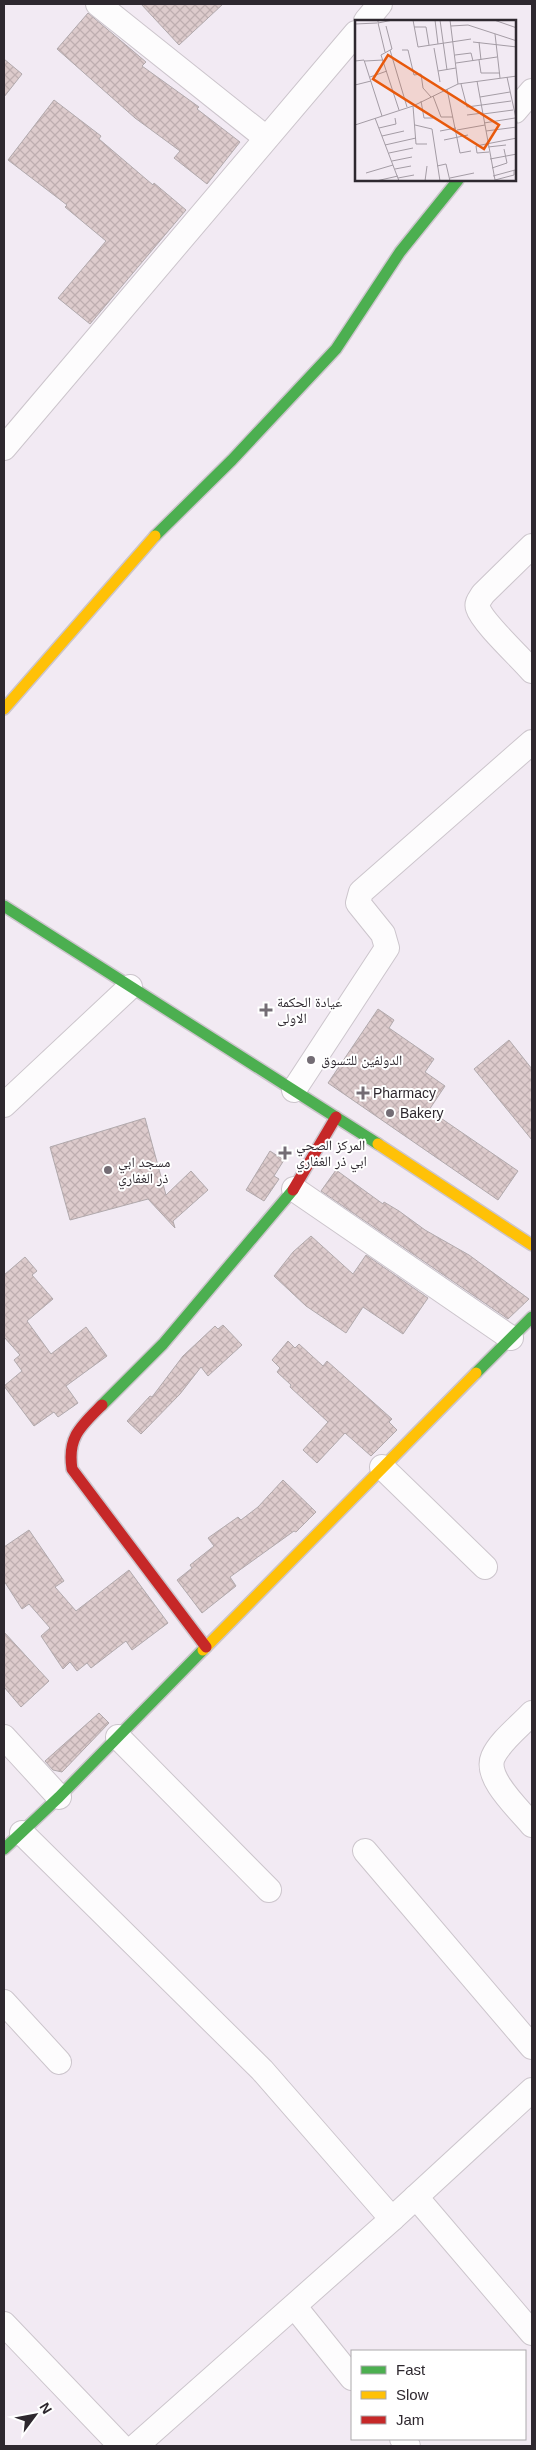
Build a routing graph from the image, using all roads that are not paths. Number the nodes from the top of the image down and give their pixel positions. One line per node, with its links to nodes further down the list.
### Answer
1 (98, 4): 7 (street)
2 (380, 4): 3 (street)
3 (367, 20)
4 (355, 33): 7 (street)
5 (532, 91): 6 (street)
6 (516, 110)
7 (266, 138): 9 (street)
8 (457, 181): 12 (street)
9 (4, 448)
10 (532, 546): 11 (street)
11 (532, 671)
12 (4, 709)
13 (532, 742): 16 (street)
14 (4, 906): 15 (street)
15 (130, 987): 16 (street); 17 (street)
16 (294, 1090): 18 (street)
17 (4, 1105)
18 (336, 1117): 19 (street); 20 (street)
19 (294, 1188): 22 (street); 25 (street)
20 (532, 1245)
21 (532, 1317): 22 (street)
22 (512, 1338): 23 (street)
23 (382, 1467): 24 (street); 25 (street)
24 (485, 1567)
25 (206, 1647): 27 (street)
26 (532, 1713): 30 (street)
27 (118, 1736): 29 (street); 34 (street)
28 (4, 1737): 29 (street)
29 (59, 1797): 31 (street)
30 (532, 1825)
31 (22, 1833): 32 (street); 40 (street)
32 (4, 1849)
33 (365, 1851): 36 (street)
34 (269, 1890)
35 (4, 2002): 37 (street)
36 (532, 2047)
37 (59, 2062)
38 (532, 2090): 39 (street)
39 (416, 2198): 40 (street); 43 (street)
40 (392, 2219): 41 (street)
41 (295, 2307): 44 (street); 46 (street)
42 (4, 2324): 45 (street)
43 (532, 2333)
44 (351, 2377)
45 (120, 2446)
46 (136, 2446)

